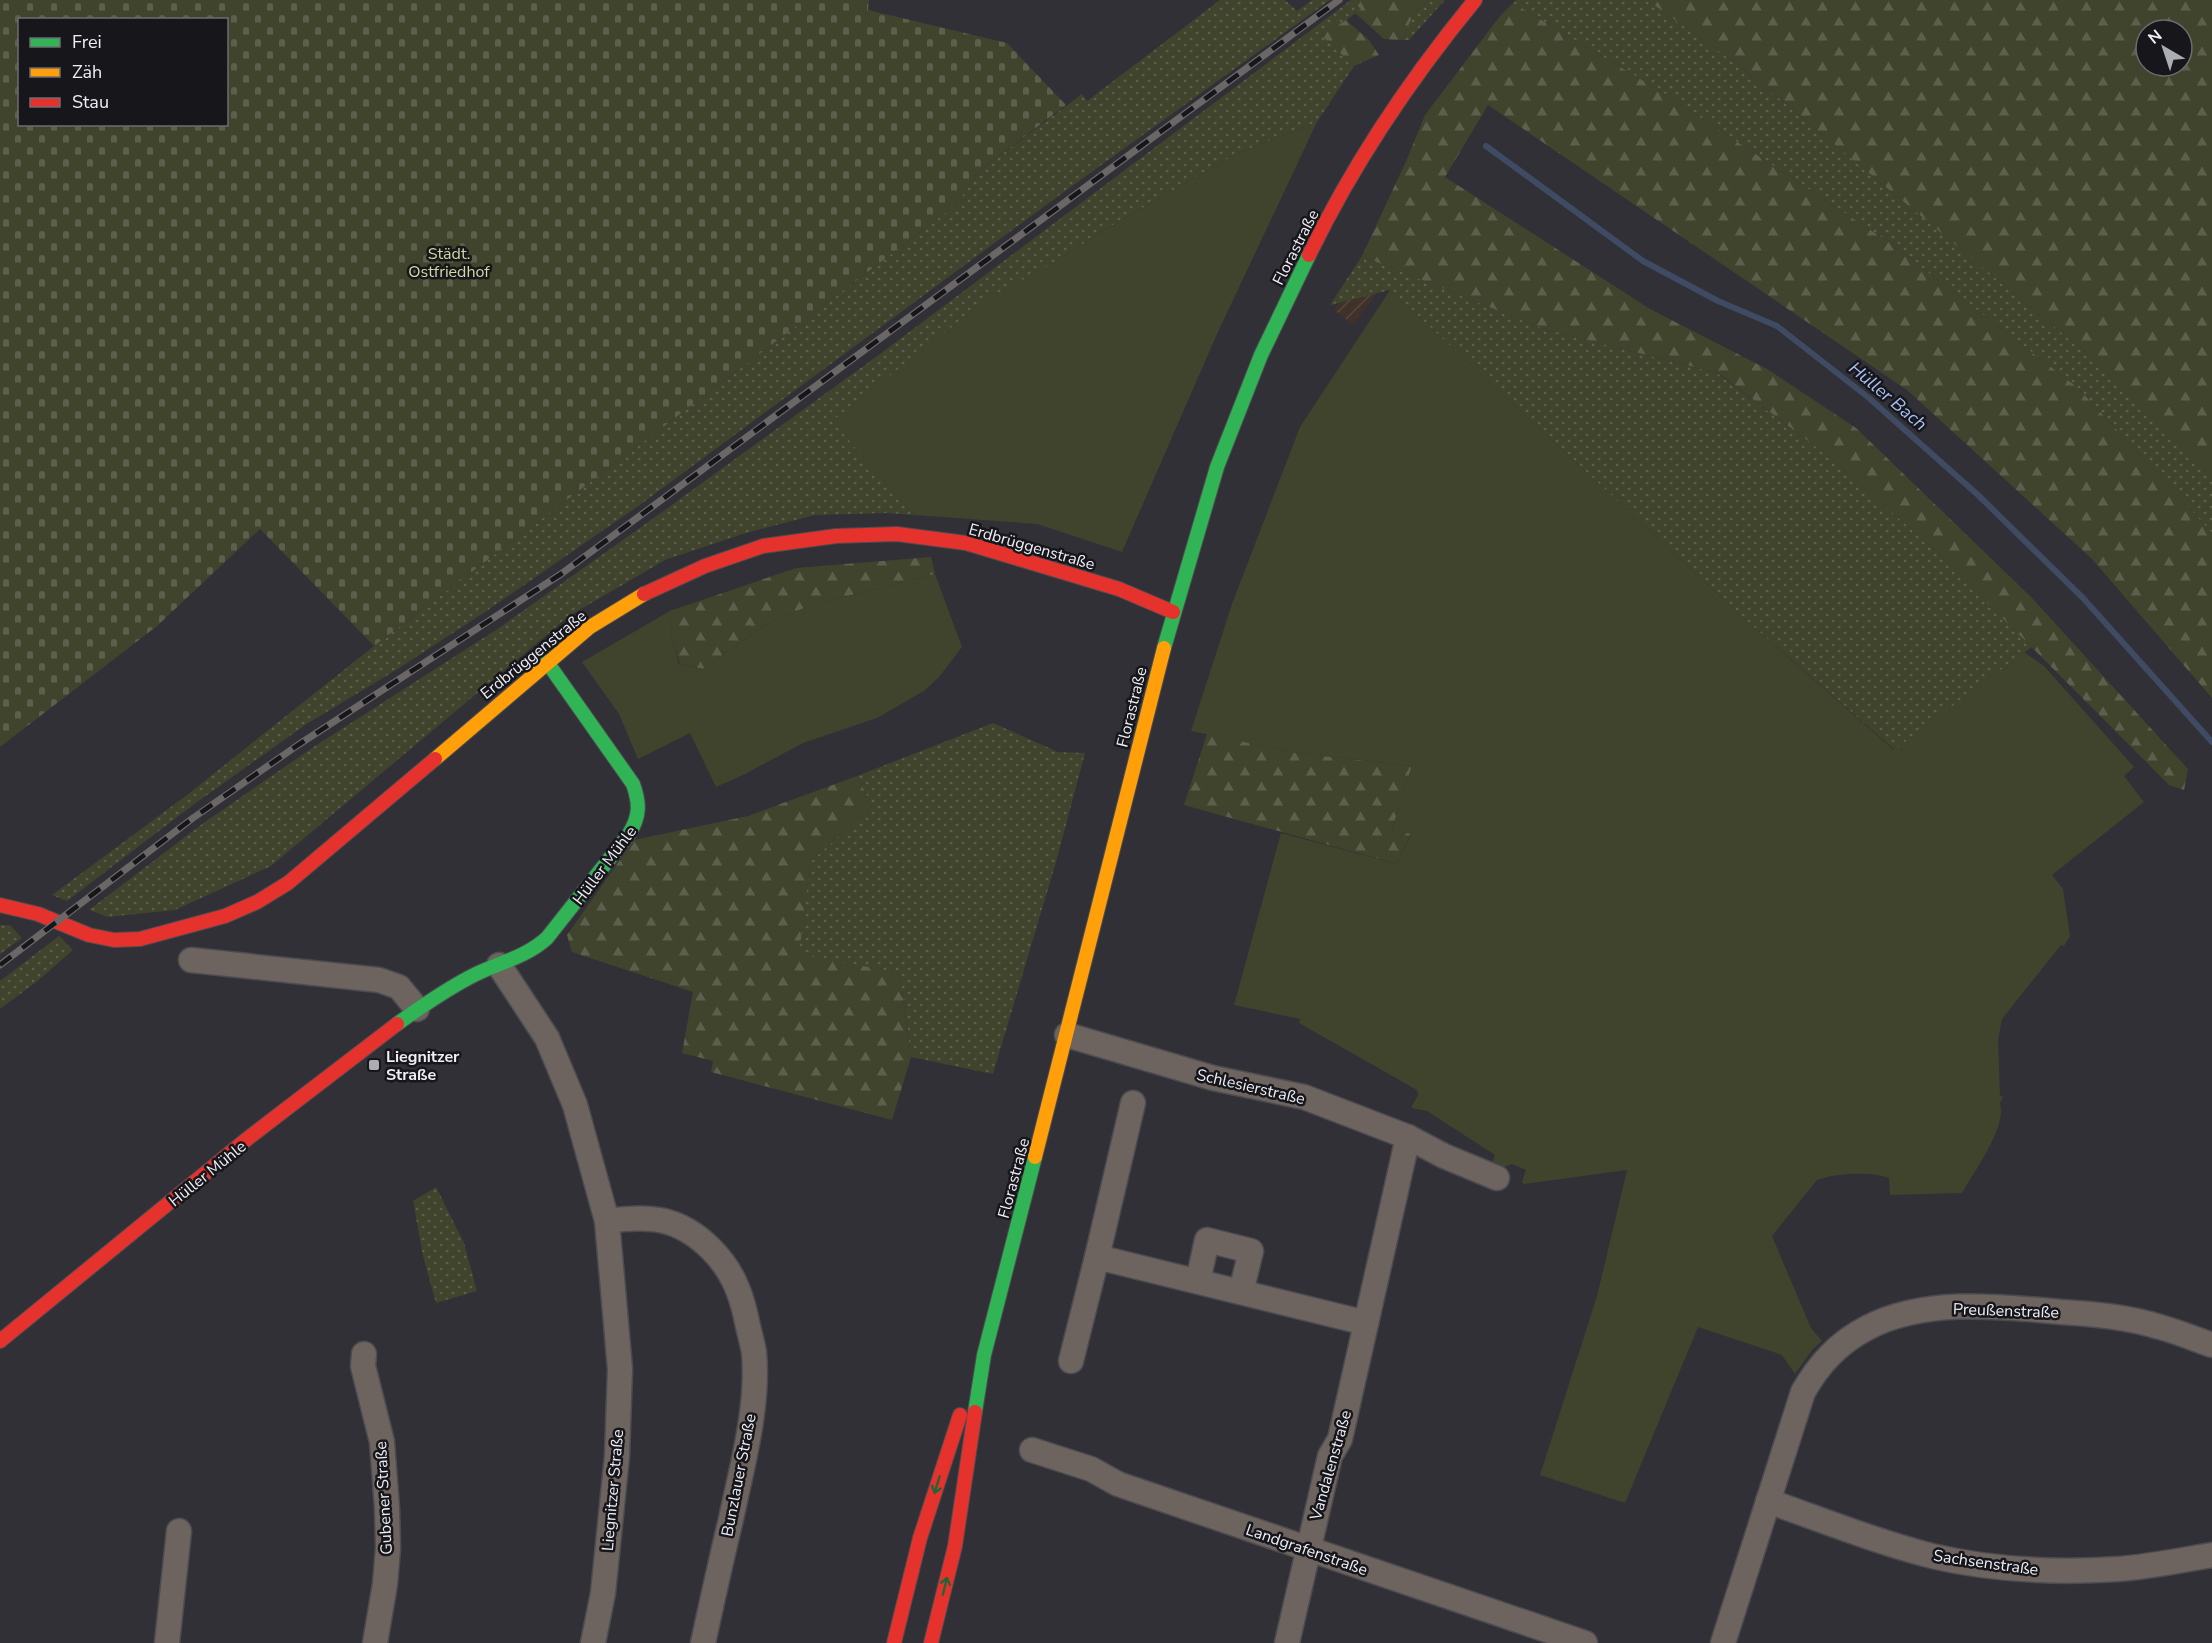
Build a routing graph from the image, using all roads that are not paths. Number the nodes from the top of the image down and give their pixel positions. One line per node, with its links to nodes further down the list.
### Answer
1 (1475, 0): 2 (street, Florastraße)
2 (1173, 612): 3 (street, Erdbrüggenstraße); 8 (street, Florastraße)
3 (547, 662): 4 (street, Erdbrüggenstraße); 6 (street, Hüller Mühle)
4 (0, 905)
5 (191, 960): 7 (street)
6 (499, 965): 7 (street, Hüller Mühle); 12 (street, Liegnitzer Straße)
7 (417, 1009): 17 (street, Hüller Mühle)
8 (1067, 1035): 10 (street, Schlesierstraße); 20 (street, Florastraße)
9 (1133, 1103): 13 (street)
10 (1408, 1137): 11 (street, Schlesierstraße); 16 (street, Vandalenstraße)
11 (1497, 1178)
12 (607, 1221): 29 (street, Liegnitzer Straße); 30 (street, Bunzlauer Straße)
13 (1097, 1257): 14 (street); 21 (street)
14 (1198, 1281): 15 (street); 15 (street)
15 (1240, 1292): 16 (street)
16 (1366, 1323): 25 (street, Vandalenstraße)
17 (0, 1341)
18 (2212, 1345): 23 (street, Preußenstraße)
19 (364, 1354): 28 (street, Gubener Straße)
20 (984, 1355): 31 (street, Florastraße, one-way to 31); 32 (street, Florastraße, one-way to 20)
21 (1071, 1361)
22 (1032, 1450): 25 (street, Landgrafenstraße)
23 (1768, 1501): 26 (street, Sachsenstraße); 35 (street, Preußenstraße)
24 (179, 1531): 27 (street)
25 (1308, 1549): 33 (street, Vandalenstraße); 34 (street, Landgrafenstraße)
26 (2212, 1555)
27 (168, 1643)
28 (375, 1643)
29 (593, 1643)
30 (703, 1643)
31 (894, 1643)
32 (931, 1643)
33 (1287, 1643)
34 (1584, 1643)
35 (1723, 1643)

